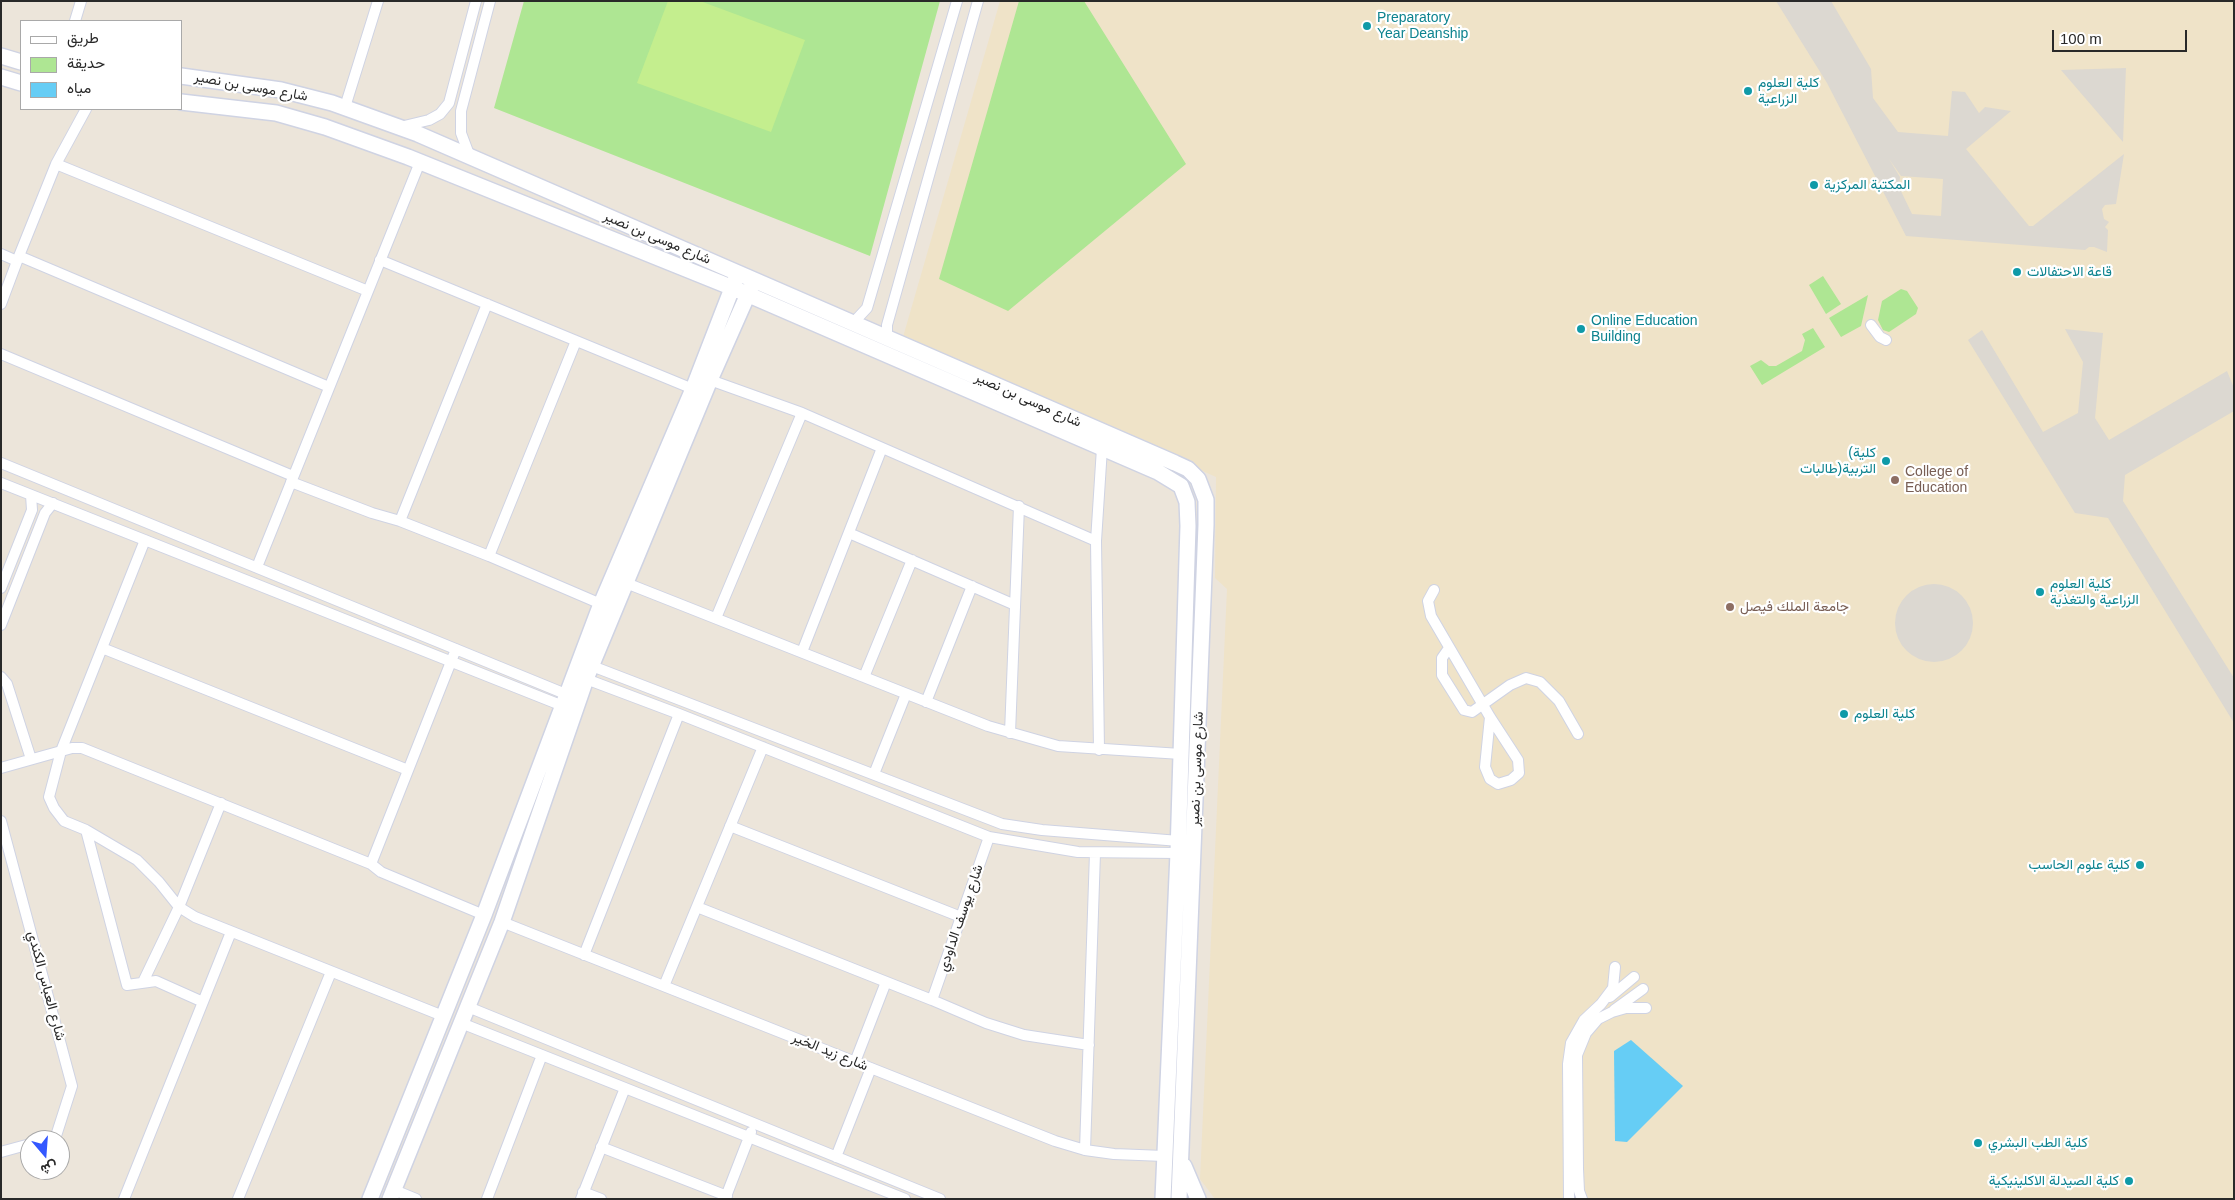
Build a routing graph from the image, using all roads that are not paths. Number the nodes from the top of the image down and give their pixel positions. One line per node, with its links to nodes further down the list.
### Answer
1 (81, 1): 7 (street)
2 (378, 1): 14 (street)
3 (476, 1): 16 (street)
4 (490, 1): 17 (street)
5 (956, 1): 30 (street)
6 (978, 1): 32 (street)
7 (75, 20)
8 (1, 56): 9 (street)
9 (20, 62)
10 (182, 76): 14 (street, شارع موسى بن نصير)
11 (1, 77): 12 (street)
12 (20, 83)
13 (182, 102): 18 (street, شارع موسى بن نصير)
14 (345, 107): 16 (street, شارع موسى بن نصير)
15 (85, 110): 19 (street)
16 (399, 127): 17 (street, شارع موسى بن نصير)
17 (470, 157): 23 (street, شارع موسى بن نصير)
18 (420, 162): 22 (street); 25 (street, شارع موسى بن نصير)
19 (56, 164): 21 (street); 26 (street)
20 (1, 254): 21 (street)
21 (18, 259): 28 (street); 37 (street)
22 (380, 260): 26 (street); 29 (street)
23 (738, 273): 24 (street, شارع موسى بن نصير); 25 (street)
24 (754, 280): 27 (street); 30 (street, شارع موسى بن نصير)
25 (733, 288): 27 (street, شارع موسى بن نصير); 38 (street)
26 (368, 291): 37 (street)
27 (748, 294): 36 (street); 41 (street, شارع موسى بن نصير)
28 (1, 304)
29 (487, 304): 33 (street); 48 (street)
30 (853, 323): 32 (street, شارع موسى بن نصير)
31 (1871, 325): 34 (street)
32 (887, 338): 133 (street, شارع موسى بن نصير)
33 (576, 340): 38 (street); 52 (street)
34 (1886, 340)
35 (1, 354): 43 (street)
36 (710, 380): 39 (street); 55 (street)
37 (329, 386): 43 (street)
38 (693, 389): 59 (street)
39 (802, 413): 40 (street); 61 (street)
40 (882, 448): 47 (street); 49 (street)
41 (1102, 448): 51 (street); 82 (street, شارع موسى بن نصير)
42 (1, 463): 54 (street)
43 (292, 479): 48 (street); 54 (street)
44 (1, 483): 45 (street)
45 (31, 495): 46 (street); 57 (street)
46 (53, 503): 50 (street); 62 (street)
47 (1019, 506): 51 (street); 60 (street)
48 (400, 521): 52 (street)
49 (849, 533): 53 (street); 66 (street)
50 (145, 540): 63 (street); 67 (street)
51 (1096, 541): 80 (street)
52 (489, 556): 59 (street)
53 (912, 560): 56 (street); 70 (street)
54 (257, 567): 65 (street)
55 (626, 584): 61 (street); 68 (street)
56 (972, 586): 60 (street); 73 (street)
57 (1, 588)
58 (1434, 590): 64 (street)
59 (600, 604): 72 (street)
60 (1015, 605): 77 (street)
61 (716, 618): 66 (street)
62 (1, 625)
63 (102, 648): 81 (street); 85 (street)
64 (1449, 648): 74 (street); 74 (street)
65 (456, 649): 67 (street); 72 (street)
66 (802, 652): 70 (street)
67 (451, 662): 72 (street); 85 (street)
68 (589, 672): 75 (street); 86 (street); 101 (street)
69 (1, 677): 83 (street)
70 (864, 677): 71 (street)
71 (906, 694): 73 (street); 86 (street)
72 (565, 700): 99 (street)
73 (926, 702): 77 (street)
74 (1482, 705): 76 (street); 78 (street)
75 (679, 714): 79 (street); 103 (street)
76 (1490, 717): 76 (street)
77 (1010, 732): 80 (street)
78 (1578, 734)
79 (764, 747): 88 (street); 91 (street)
80 (1099, 750): 82 (street)
81 (60, 751): 83 (street); 89 (street); 92 (street)
82 (1181, 754): 94 (street, شارع موسى بن نصير)
83 (31, 759): 84 (street)
84 (1, 768)
85 (408, 770): 96 (street)
86 (874, 774): 87 (street)
87 (901, 785): 88 (street); 94 (street)
88 (896, 799): 93 (street)
89 (221, 803): 96 (street); 97 (street)
90 (1, 821): 125 (street, شارع العباس الكندي)
91 (730, 826): 98 (street); 100 (street)
92 (86, 830): 97 (street); 107 (street)
93 (989, 837): 95 (street); 100 (street, شارع يوسف الداودي)
94 (1179, 847): 95 (street); 131 (street, شارع موسى بن نصير)
95 (1095, 853): 119 (street)
96 (371, 864): 99 (street)
97 (179, 907): 102 (street); 107 (street)
98 (697, 907): 108 (street); 109 (street)
99 (484, 914): 117 (street)
100 (961, 917): 111 (street, شارع يوسف الداودي)
101 (502, 922): 103 (street, شارع زيد الخير); 114 (street)
102 (231, 932): 105 (street); 112 (street)
103 (584, 954): 109 (street, شارع زيد الخير)
104 (1615, 967): 113 (street)
105 (331, 972): 117 (street); 138 (street)
106 (1634, 977): 113 (street)
107 (143, 982): 112 (street)
108 (886, 982): 111 (street); 121 (street)
109 (664, 986): 121 (street, شارع زيد الخير)
110 (1644, 989): 116 (street)
111 (932, 1000): 119 (street)
112 (203, 1002): 137 (street)
113 (1602, 1002): 148 (street)
114 (468, 1007): 118 (street); 124 (street)
115 (1646, 1008): 116 (street)
116 (1612, 1012): 149 (street)
117 (443, 1016): 139 (street)
118 (461, 1023): 120 (street); 134 (street)
119 (1089, 1044): 129 (street)
120 (542, 1055): 123 (street); 141 (street)
121 (856, 1062): 122 (street, شارع زيد الخير)
122 (871, 1068): 129 (street, شارع زيد الخير); 132 (street)
123 (625, 1088): 126 (street); 128 (street)
124 (755, 1124): 126 (street); 132 (street)
125 (58, 1130)
126 (749, 1137): 136 (street); 143 (street)
127 (20, 1147): 130 (street)
128 (602, 1147): 135 (street); 136 (street)
129 (1085, 1150): 131 (street, شارع زيد الخير)
130 (1, 1152)
131 (1164, 1156): 145 (street, شارع موسى بن نصير)
132 (836, 1157): 144 (street)
133 (1181, 1157): 146 (street, شارع موسى بن نصير); 147 (street)
134 (392, 1194): 140 (street)
135 (582, 1195): 142 (street)
136 (726, 1197)
137 (124, 1199)
138 (238, 1199)
139 (370, 1199)
140 (416, 1199)
141 (487, 1199)
142 (601, 1199)
143 (905, 1199)
144 (940, 1199)
145 (1163, 1199)
146 (1179, 1199)
147 (1198, 1199)
148 (1569, 1199)
149 (1582, 1199)

